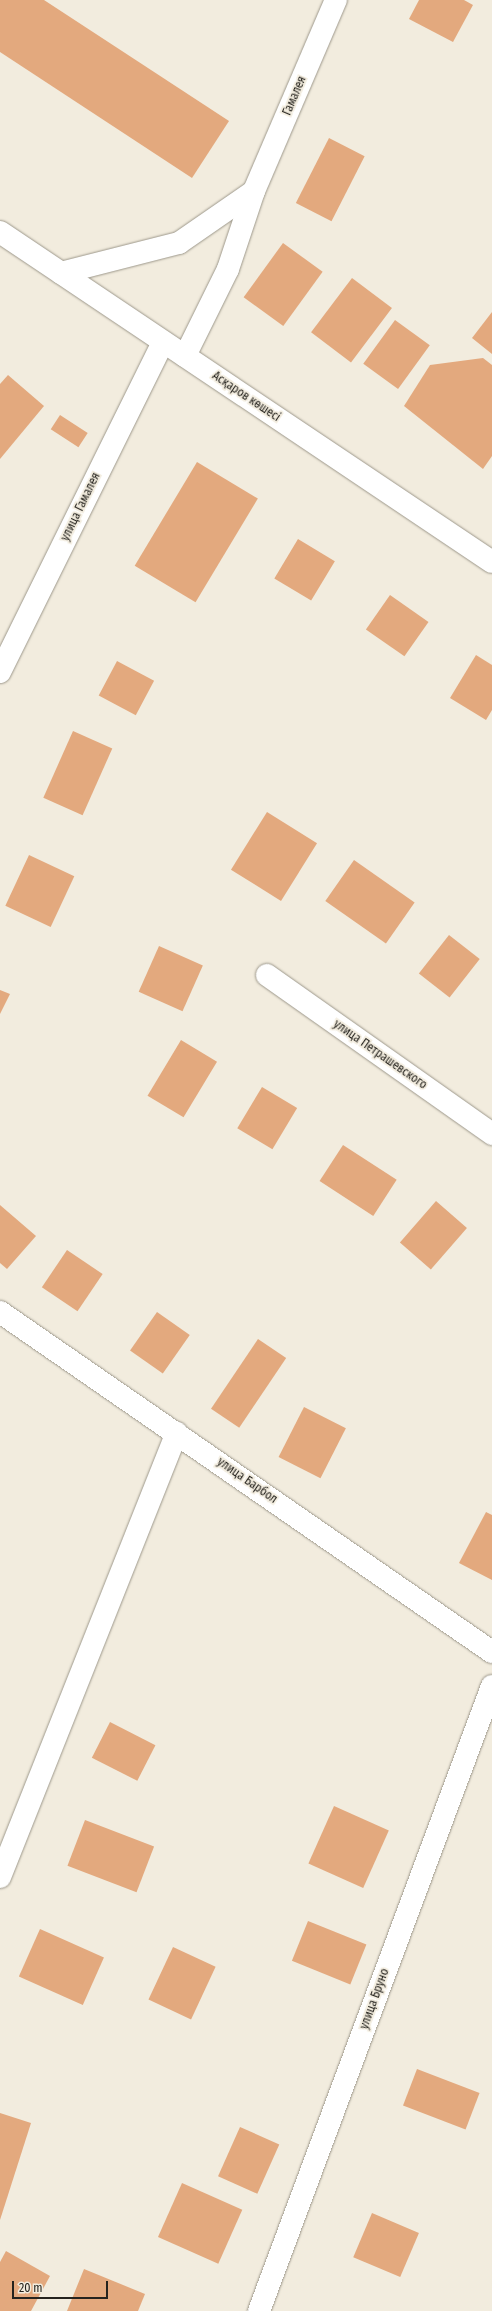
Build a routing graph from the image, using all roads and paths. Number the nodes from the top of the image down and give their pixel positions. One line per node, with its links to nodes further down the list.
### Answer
1 (336, 0): 2 (street, Гамалея)
2 (254, 191): 4 (street); 6 (street, Гамалея)
3 (0, 232): 4 (street, Асқаров көшесі)
4 (61, 273): 5 (street, Асқаров көшесі)
5 (163, 342): 6 (street, Асқаров көшесі); 8 (street, улица Гамалея)
6 (185, 356): 7 (street, Асқаров көшесі)
7 (492, 562)
8 (0, 672)
9 (267, 975): 10 (street, улица Петрашевского)
10 (492, 1134)
11 (0, 1312): 12 (street, улица Барбол)
12 (177, 1433): 13 (street, улица Барбол); 15 (street)
13 (492, 1652)
14 (492, 1686): 16 (street, улица Бруно)
15 (0, 1876)
16 (259, 2311)

